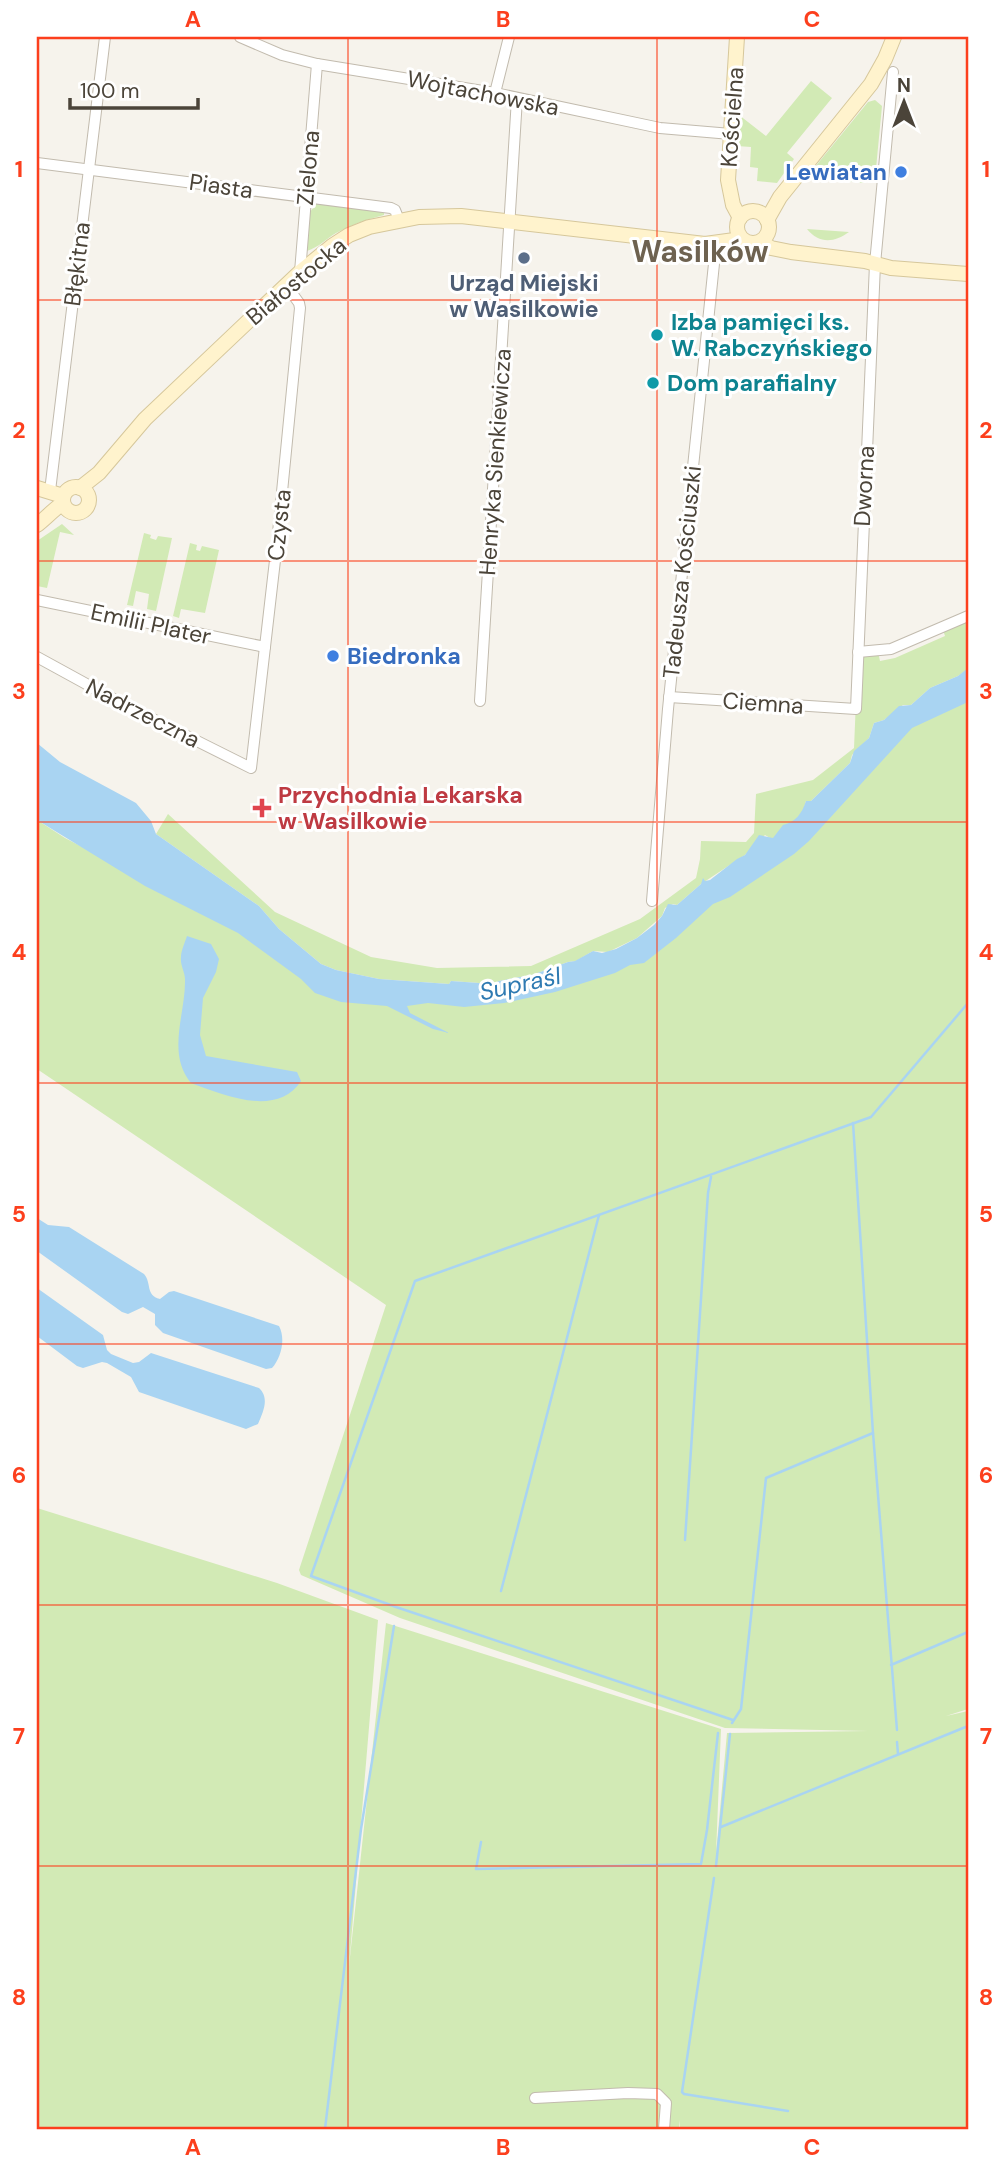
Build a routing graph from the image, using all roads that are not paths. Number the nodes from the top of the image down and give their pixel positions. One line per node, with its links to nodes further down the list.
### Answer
1 (105, 37): 12 (street, Błękitna)
2 (240, 37): 6 (street, Wojtachowska)
3 (509, 37): 8 (street)
4 (737, 37): 10 (main road, Kościelna)
5 (894, 37): 16 (main road)
6 (317, 64): 8 (street, Wojtachowska); 13 (street, Zielona)
7 (893, 72): 18 (street, Dworna)
8 (495, 93): 9 (street, Wojtachowska)
9 (517, 98): 10 (street, Wojtachowska); 15 (street, Henryka Sienkiewicza)
10 (731, 134): 16 (main road, Kościelna)
11 (37, 163): 12 (street, Piasta)
12 (89, 169): 13 (street, Piasta); 23 (street, Błękitna)
13 (306, 197): 14 (street, Piasta); 19 (street, Zielona)
14 (398, 220): 15 (main road, Białostocka); 19 (main road, Białostocka)
15 (510, 223): 17 (main road, Białostocka); 31 (street, Henryka Sienkiewicza)
16 (753, 226): 17 (main road); 18 (main road)
17 (716, 243): 30 (street, Tadeusza Kościuszki)
18 (875, 264): 20 (main road); 28 (street, Dworna)
19 (300, 272): 21 (main road, Białostocka)
20 (968, 274)
21 (286, 285): 22 (main road, Białostocka); 27 (street, Czysta)
22 (84, 492): 23 (main road); 23 (main road)
23 (56, 498): 24 (main road)
24 (41, 522)
25 (37, 600): 27 (street, Emilii Plater)
26 (968, 616): 28 (street)
27 (265, 648): 33 (street, Czysta)
28 (858, 652): 32 (street, Dworna)
29 (37, 657): 33 (street, Nadrzeczna)
30 (669, 697): 32 (street, Ciemna); 34 (street, Tadeusza Kościuszki)
31 (480, 701)
32 (856, 709)
33 (251, 768)
34 (652, 901)
35 (536, 2098): 36 (street)
36 (664, 2129)

